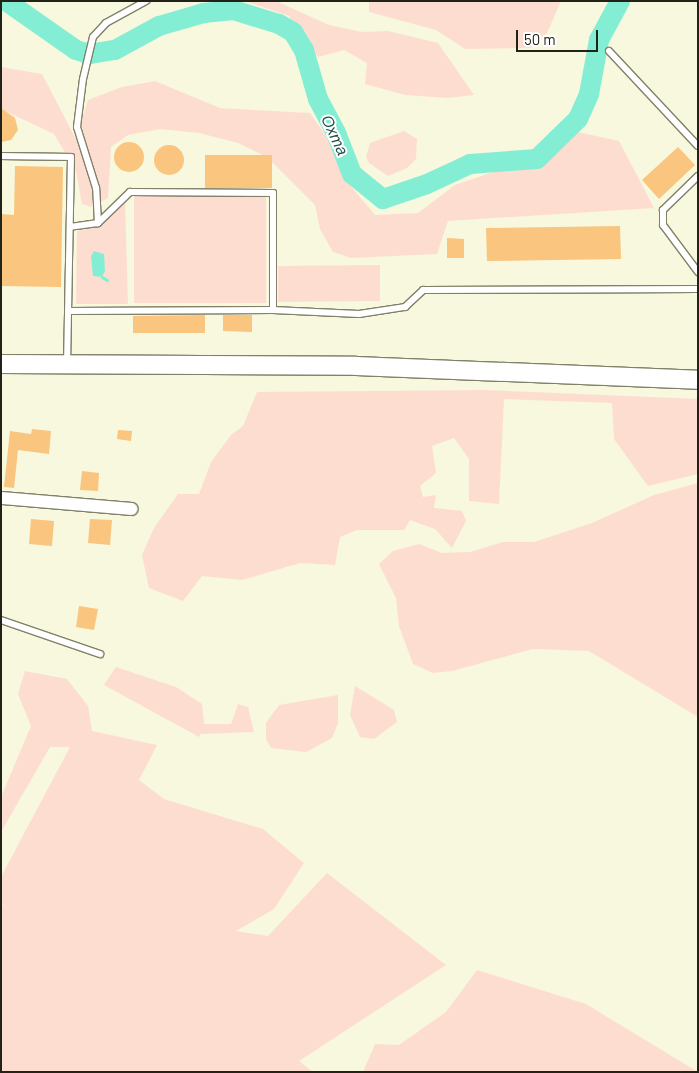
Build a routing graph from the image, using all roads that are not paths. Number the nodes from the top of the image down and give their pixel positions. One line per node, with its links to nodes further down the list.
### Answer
1 (146, 1): 6 (lane)
2 (609, 51): 3 (lane)
3 (698, 146)
4 (1, 156): 7 (lane)
5 (698, 176): 8 (lane)
6 (98, 223): 7 (lane); 10 (lane)
7 (70, 227): 11 (lane)
8 (698, 272)
9 (698, 289): 10 (lane)
10 (273, 310): 11 (lane)
11 (68, 311): 13 (lane)
12 (1, 364): 13 (main road)
13 (67, 364): 14 (main road)
14 (698, 380)
15 (1, 498): 16 (street)
16 (132, 509)
17 (1, 620): 18 (lane)
18 (100, 654)

